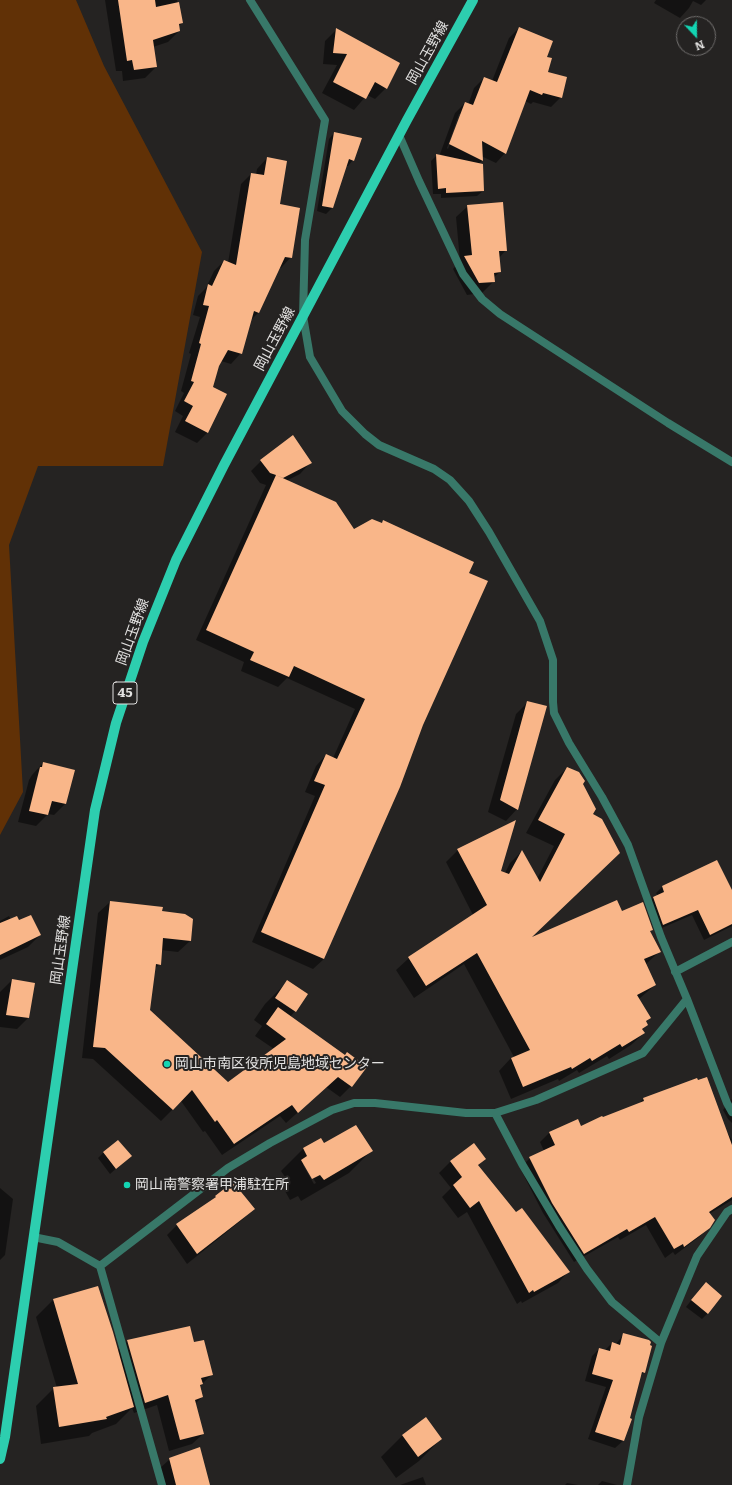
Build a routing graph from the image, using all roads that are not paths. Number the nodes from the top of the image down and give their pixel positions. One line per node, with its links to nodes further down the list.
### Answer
1 (250, 0): 4 (street)
2 (473, 0): 3 (main road, 岡山玉野線 / 45)
3 (399, 135): 4 (main road, 岡山玉野線 / 45); 5 (street)
4 (303, 316): 7 (street); 12 (main road, 岡山玉野線 / 45)
5 (732, 462)
6 (732, 942): 7 (street)
7 (675, 972): 8 (street)
8 (687, 999): 9 (street); 10 (street)
9 (732, 1112)
10 (495, 1113): 13 (street); 14 (street)
11 (732, 1209): 14 (street)
12 (33, 1237): 13 (street); 15 (main road, 岡山玉野線 / 45)
13 (100, 1266): 17 (street)
14 (661, 1343): 18 (street)
15 (3, 1438): 16 (main road, 岡山玉野線 / 45)
16 (0, 1459)
17 (162, 1485)
18 (627, 1485)

